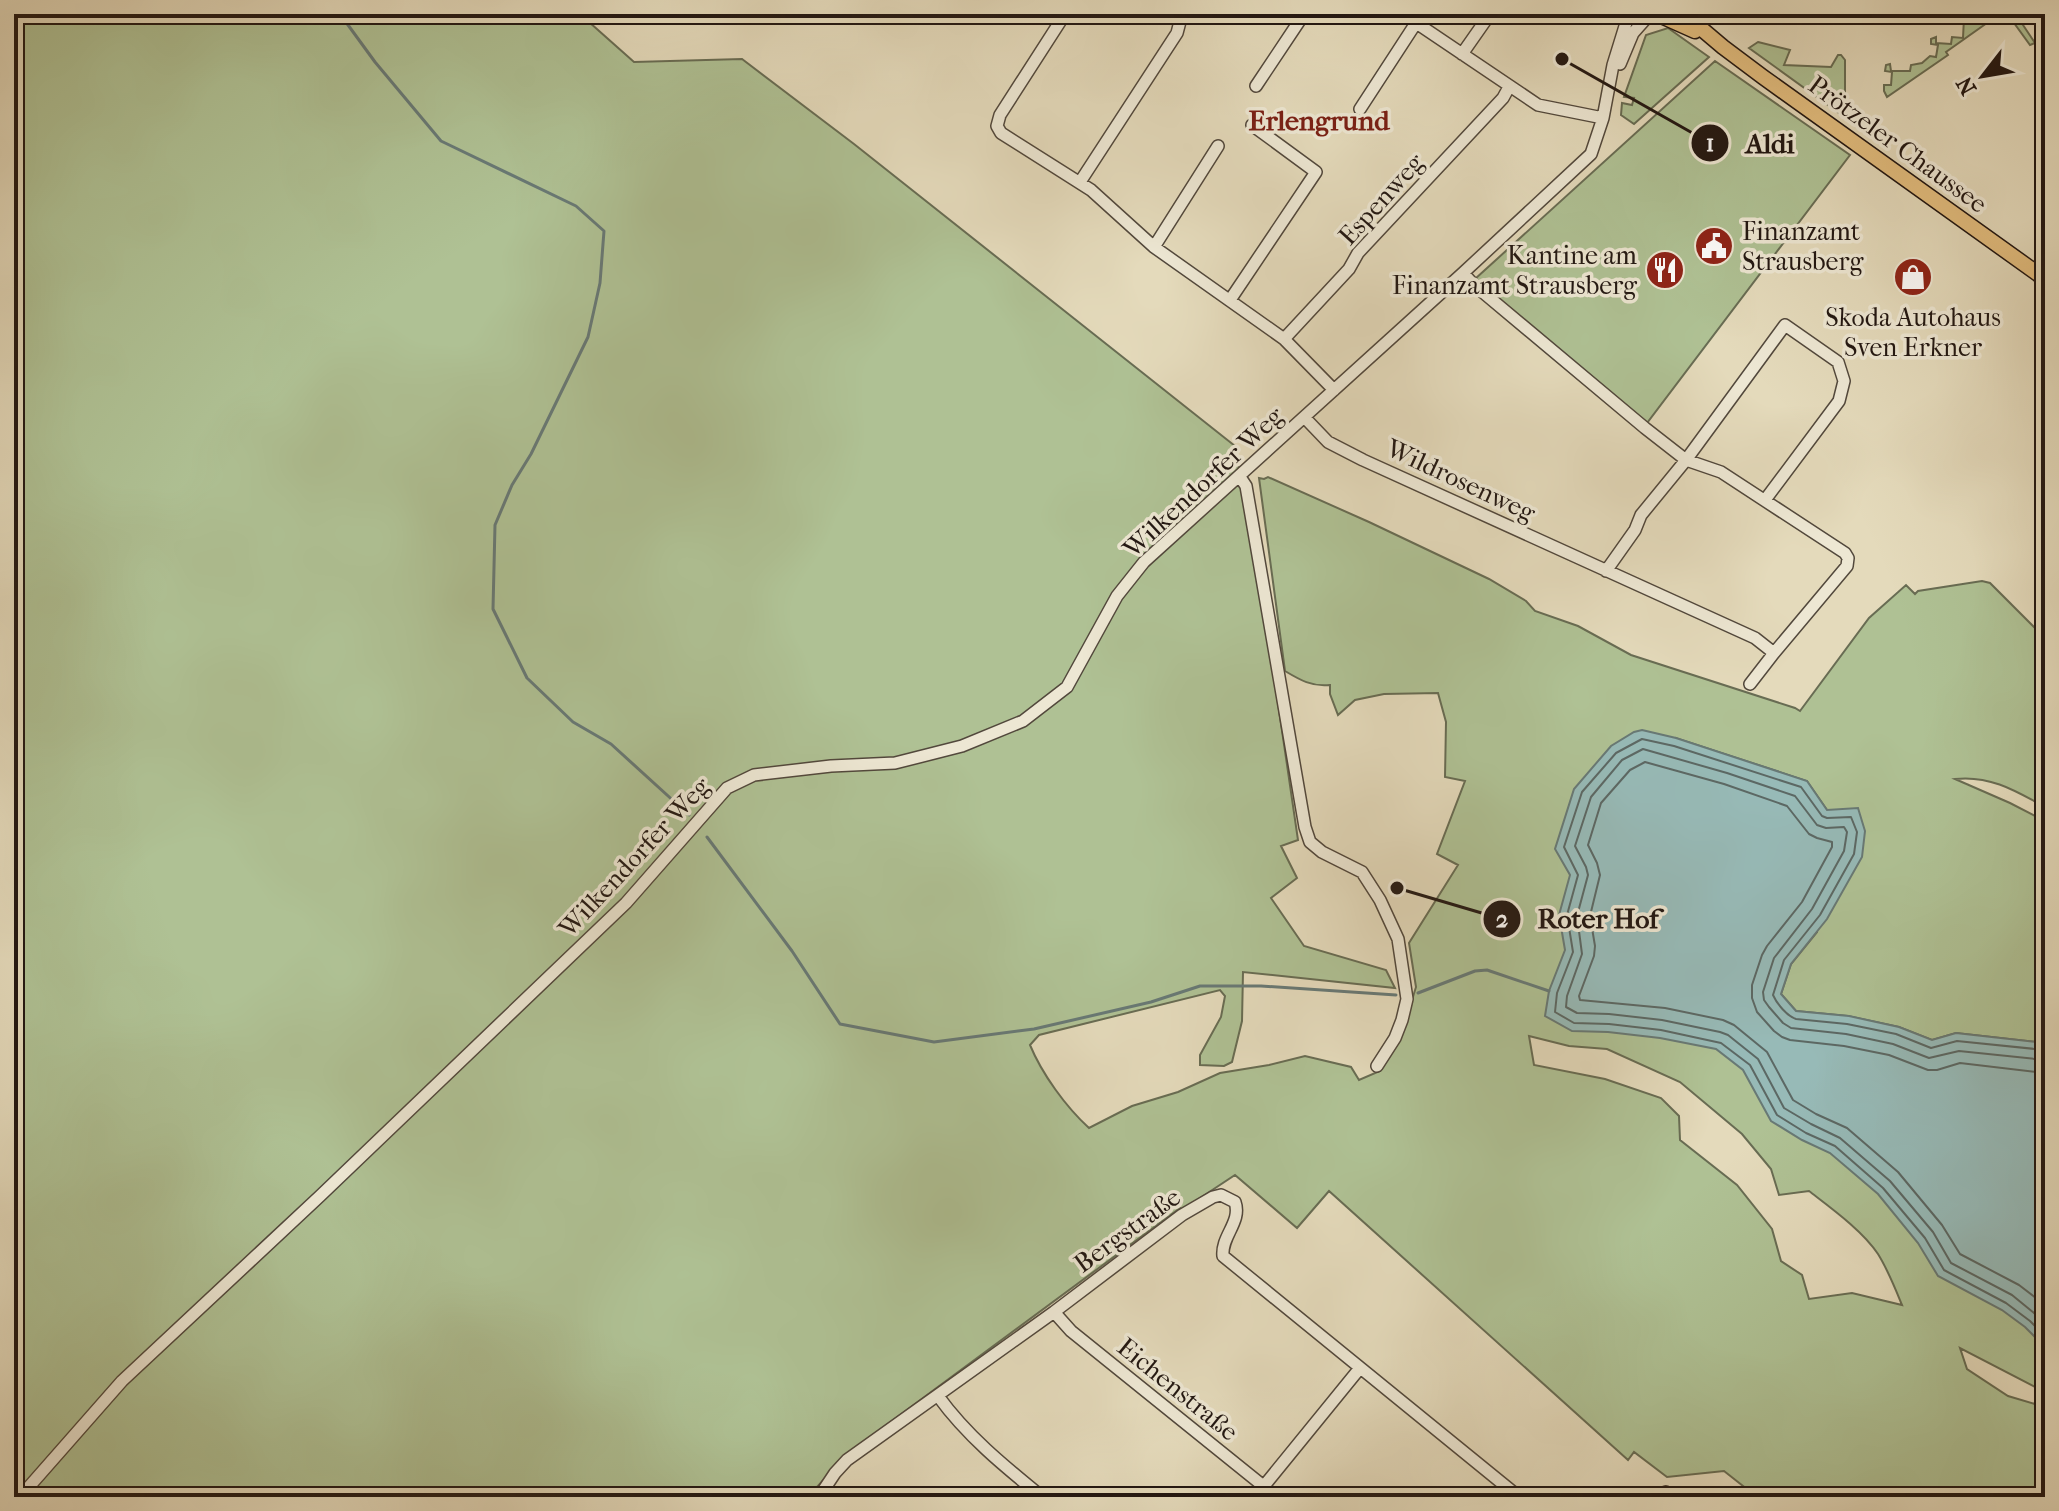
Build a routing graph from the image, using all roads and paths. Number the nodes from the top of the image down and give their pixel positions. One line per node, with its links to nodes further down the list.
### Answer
1 (1065, 14): 20 (street)
2 (1182, 14): 20 (street)
3 (1304, 14): 13 (street)
4 (1403, 14): 10 (street)
5 (1490, 14): 12 (street)
6 (1627, 14): 15 (street, Wilkendorfer Weg)
7 (1639, 14): 8 (main road, Prötzeler Chaussee)
8 (1653, 14): 11 (main road, Prötzeler Chaussee); 15 (street, Wilkendorfer Weg)
9 (1684, 14): 11 (main road, Prötzeler Chaussee)
10 (1416, 23): 12 (street); 16 (street)
11 (1723, 47): 23 (main road, Prötzeler Chaussee)
12 (1462, 54): 14 (street)
13 (1256, 86)
14 (1509, 87): 17 (street); 25 (street, Espenweg)
15 (1610, 91): 17 (street, Wilkendorfer Weg)
16 (1360, 109)
17 (1603, 118): 22 (street, Wilkendorfer Weg)
18 (1252, 125): 24 (street)
19 (1218, 146): 21 (street)
20 (1080, 182): 21 (street)
21 (1154, 247): 24 (street)
22 (1463, 273): 26 (street, Wilkendorfer Weg); 28 (street)
23 (2045, 279)
24 (1230, 300): 25 (street)
25 (1284, 339): 26 (street)
26 (1334, 390): 27 (street, Wilkendorfer Weg)
27 (1305, 418): 29 (street, Wilkendorfer Weg); 31 (street, Wildrosenweg)
28 (1686, 460): 30 (street); 30 (street); 31 (street)
29 (1240, 477): 34 (street); 39 (street, Wilkendorfer Weg)
30 (1765, 500): 32 (street)
31 (1606, 571): 32 (street, Wildrosenweg)
32 (1774, 653): 33 (street)
33 (1750, 684)
34 (1377, 1066)
35 (1054, 1312): 36 (street, Bergstraße); 37 (street, Bergstraße); 38 (street, Eichenstraße)
36 (1360, 1368): 38 (street); 44 (street, Bergstraße)
37 (938, 1396): 40 (street, Bergstraße); 41 (street)
38 (1263, 1487): 42 (street); 43 (street, Eichenstraße)
39 (20, 1497)
40 (819, 1497)
41 (1042, 1497)
42 (1255, 1497)
43 (1277, 1497)
44 (1519, 1497)

